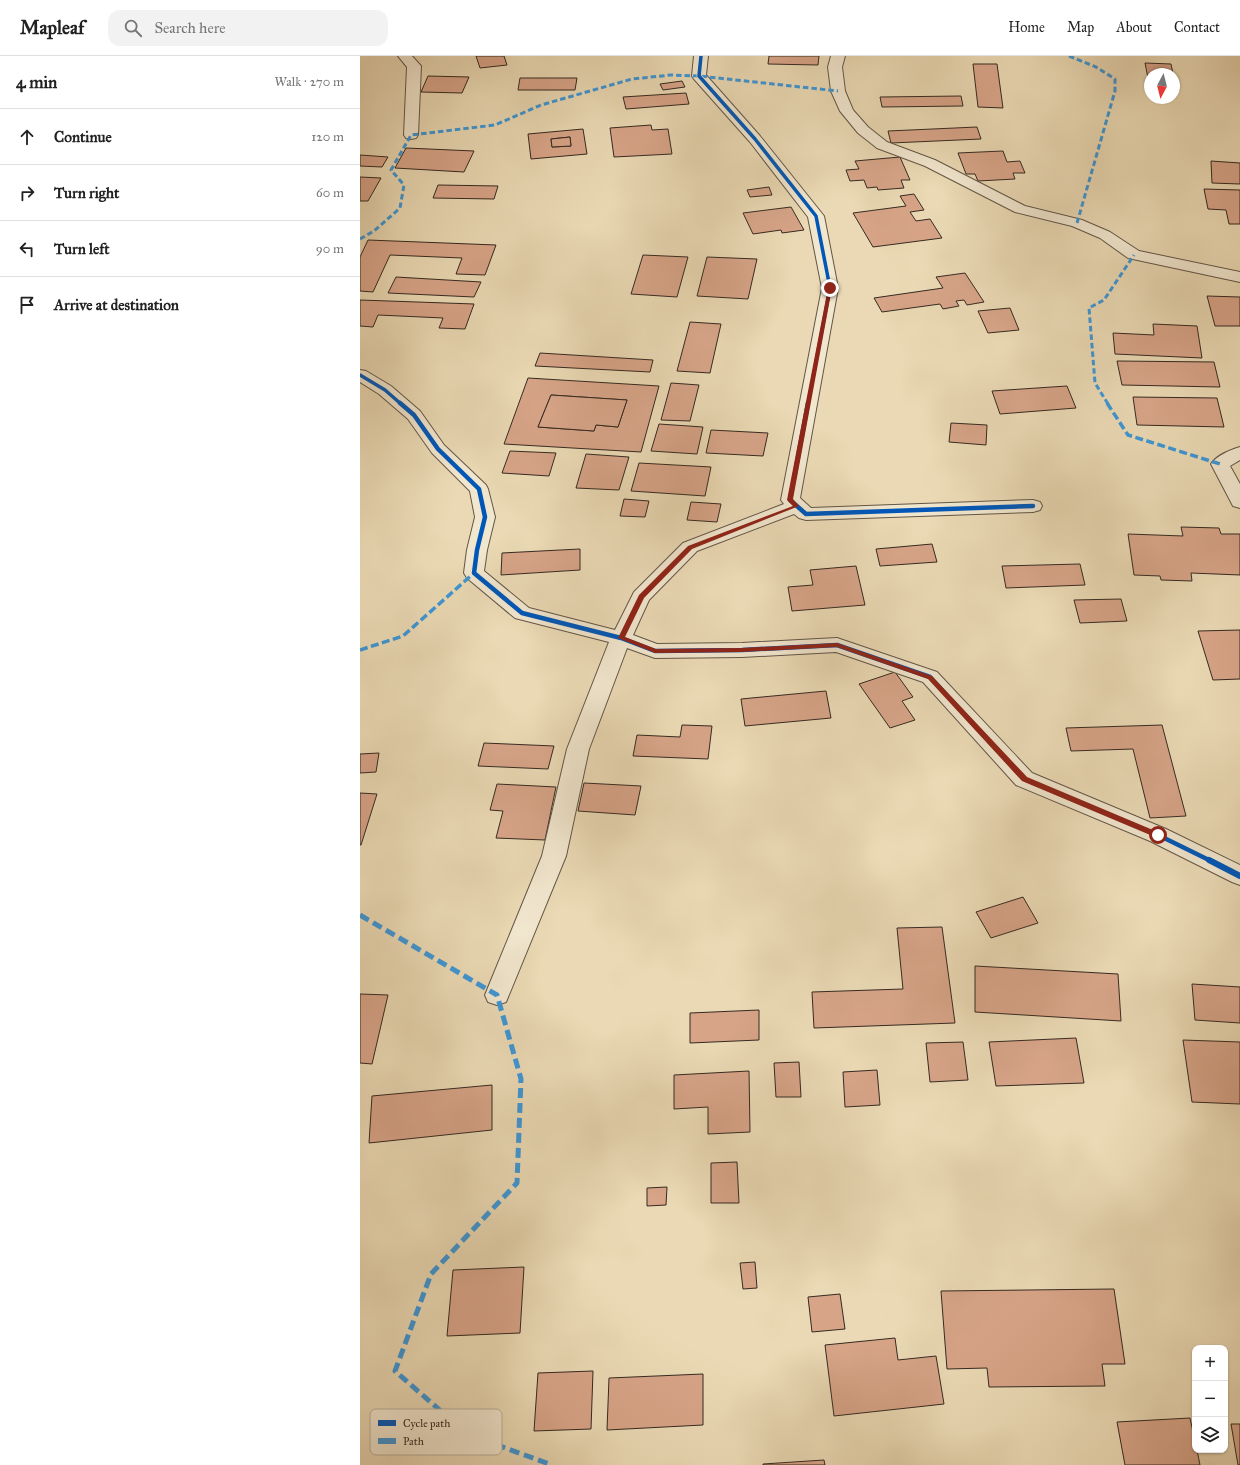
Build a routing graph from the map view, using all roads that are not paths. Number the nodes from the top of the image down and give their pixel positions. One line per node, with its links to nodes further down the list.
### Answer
1 (405, 56): 4 (street)
2 (702, 56): 9 (street)
3 (838, 56): 5 (street)
4 (411, 135)
5 (1240, 277)
6 (360, 375): 11 (street)
7 (1240, 453): 8 (street)
8 (1240, 502)
9 (797, 506): 10 (street); 11 (street)
10 (1033, 506)
11 (621, 638): 12 (street); 13 (street)
12 (1240, 876)
13 (497, 994)

